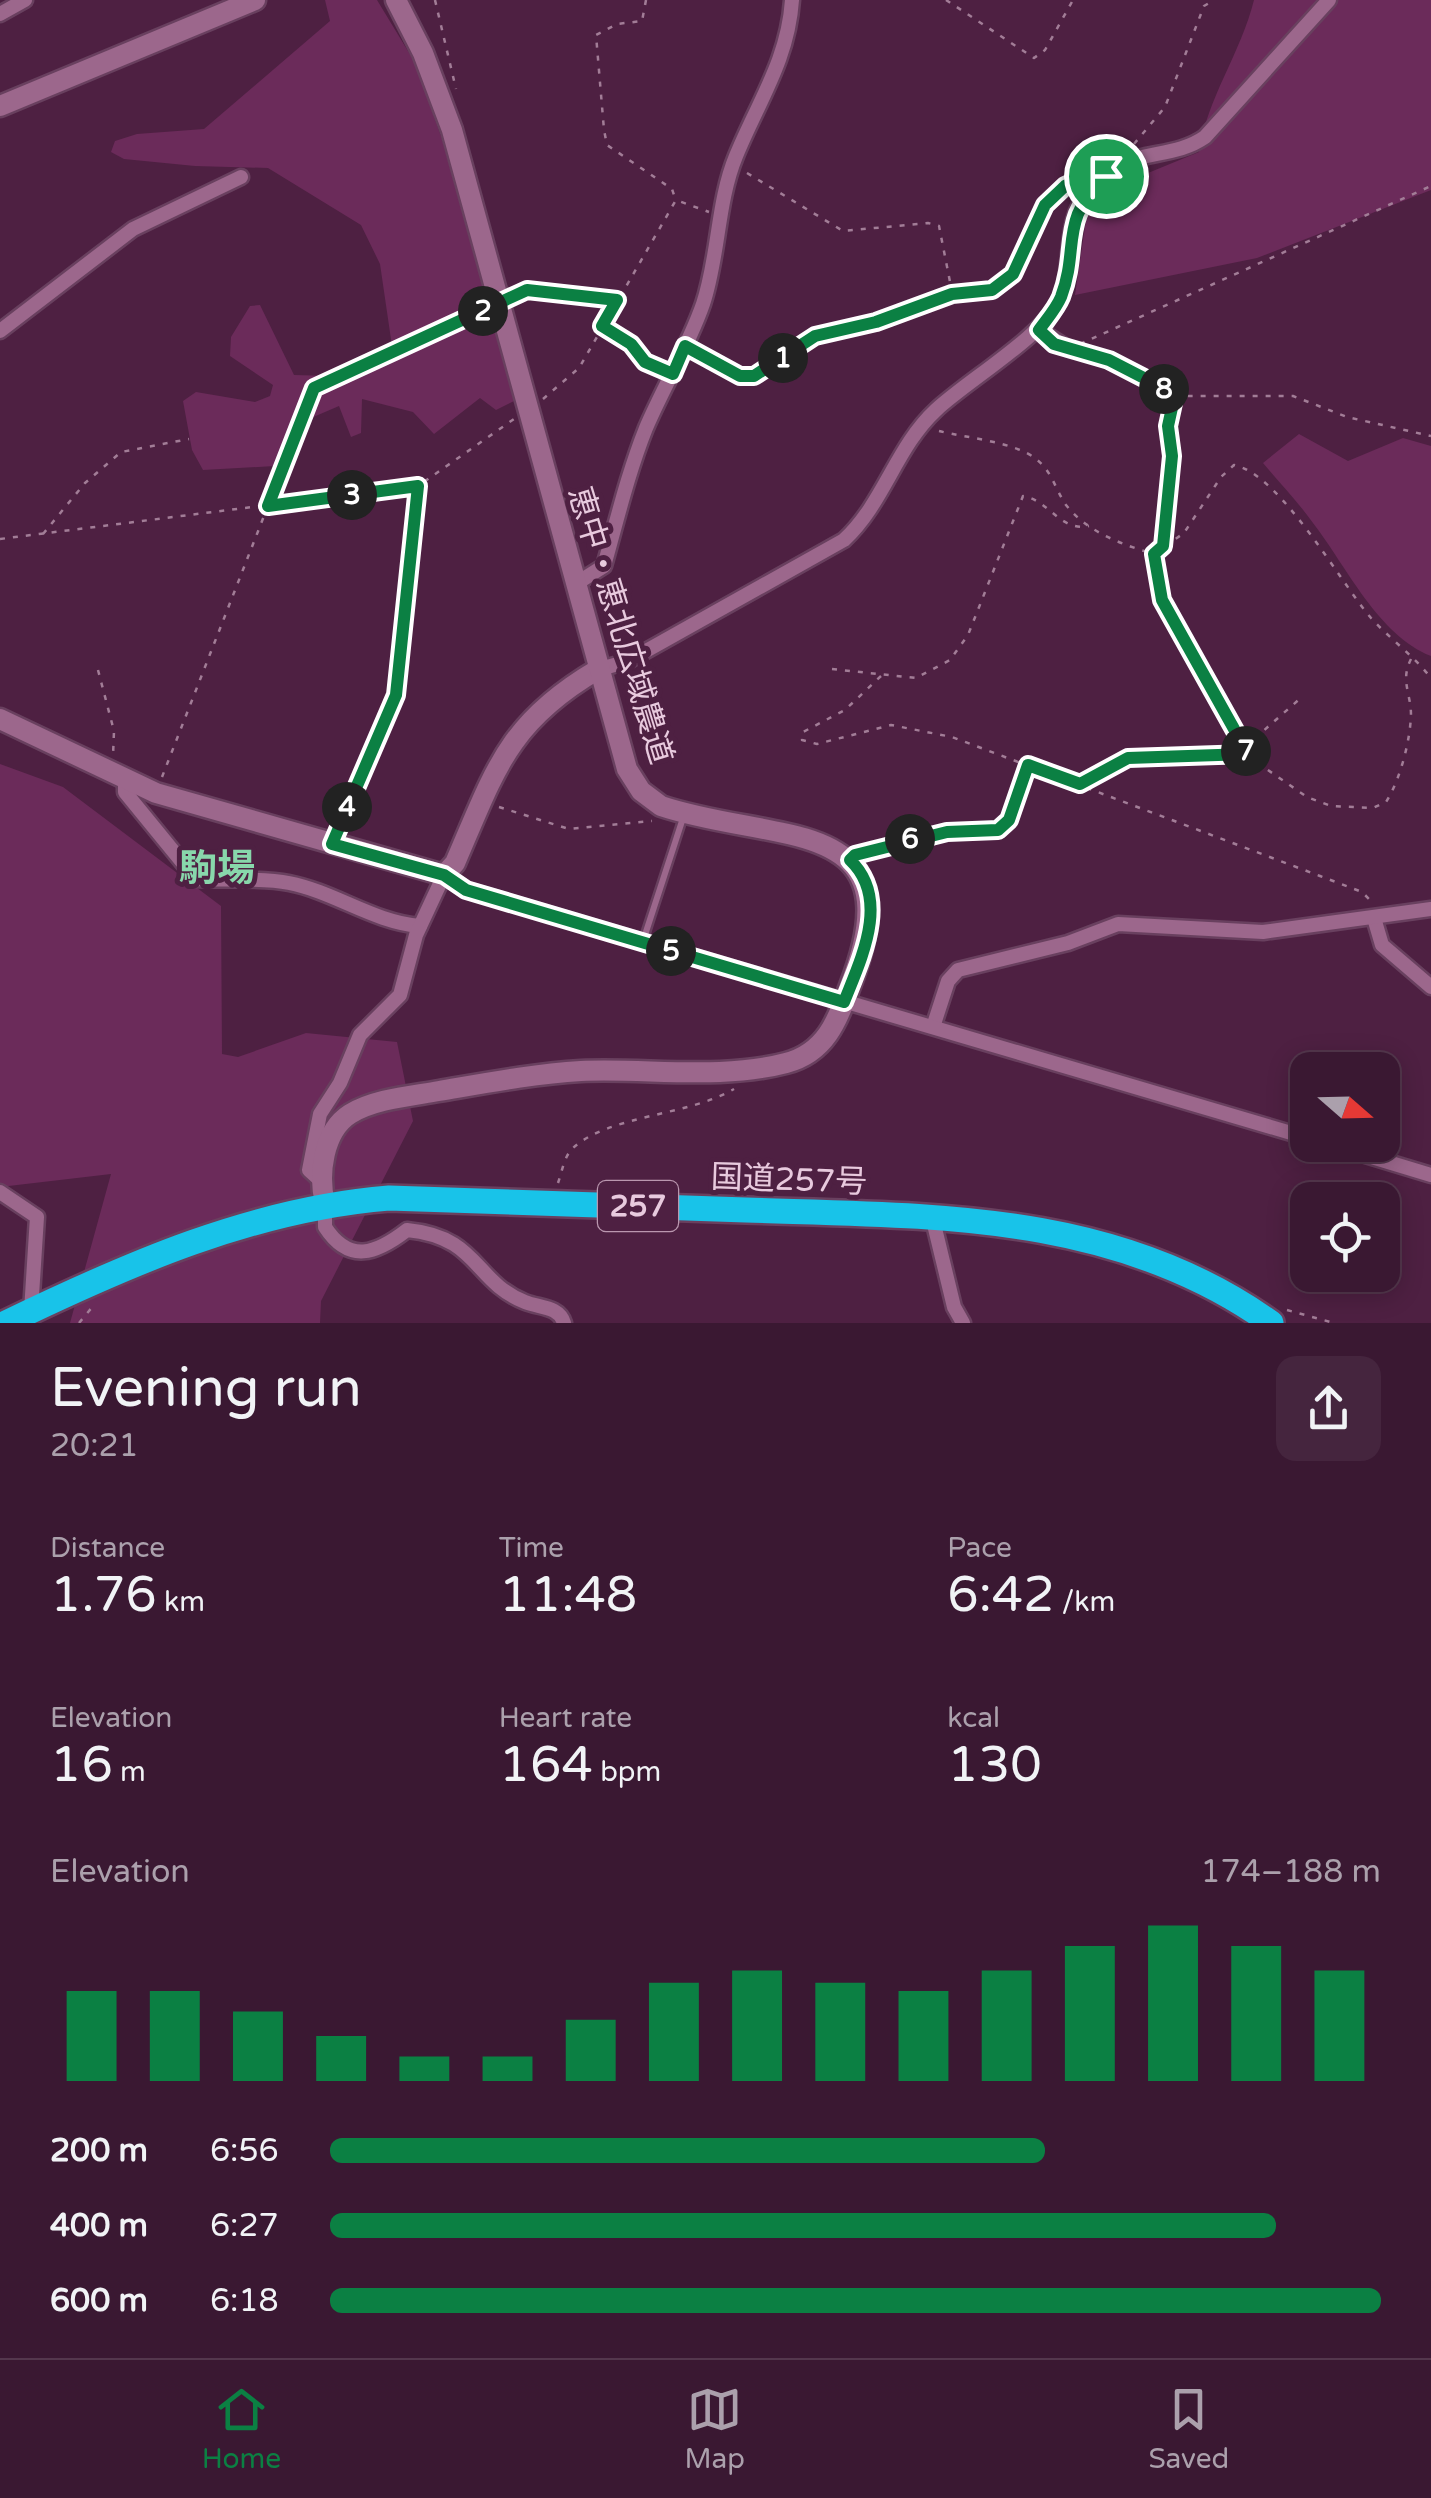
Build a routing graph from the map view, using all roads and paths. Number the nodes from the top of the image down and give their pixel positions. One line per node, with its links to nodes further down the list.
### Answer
1 (25, 0): 12 (street)
2 (254, 0): 13 (street)
3 (396, 0): 14 (street, 恵中・恵北広域農道)
4 (435, 0): 14 (path)
5 (646, 0): 20 (path)
6 (792, 0): 16 (street)
7 (946, 0): 8 (path)
8 (1073, 0)
9 (1214, 0): 11 (path)
10 (1329, 0): 15 (street)
11 (1207, 2): 15 (path)
12 (0, 14)
13 (0, 106)
14 (446, 112): 24 (street, 恵中・恵北広域農道)
15 (1123, 164): 17 (street)
16 (733, 166): 21 (street); 22 (path)
17 (1106, 176): 22 (path); 26 (street)
18 (241, 178): 27 (street)
19 (1431, 186): 29 (path)
20 (676, 200): 21 (path); 23 (path)
21 (724, 217): 28 (street)
22 (952, 294): 28 (path)
23 (617, 300): 24 (path); 25 (path)
24 (499, 304): 38 (path); 44 (street, 恵中・恵北広域農道)
25 (602, 326): 30 (path); 32 (path)
26 (1039, 330): 29 (street); 34 (street)
27 (0, 331)
28 (685, 346): 30 (street)
29 (1069, 349): 31 (path)
30 (673, 374): 44 (street)
31 (1175, 394): 35 (path); 42 (path)
32 (542, 400)
33 (514, 419): 37 (path)
34 (924, 423): 39 (path); 48 (street)
35 (1431, 436)
36 (189, 440): 40 (path)
37 (418, 486): 38 (path); 62 (path)
38 (268, 506): 40 (path); 59 (path)
39 (1090, 526): 43 (path); 50 (path)
40 (43, 534): 41 (path)
41 (0, 540)
42 (1163, 546): 43 (path); 45 (path)
43 (1154, 554): 54 (path)
44 (574, 584): 48 (street, 恵中・恵北広域農道)
45 (1412, 658): 49 (path); 55 (path)
46 (832, 669): 50 (path)
47 (98, 670): 57 (path)
48 (598, 670): 60 (street); 61 (street, 恵中・恵北広域農道)
49 (1428, 671): 51 (path)
50 (881, 676): 56 (path)
51 (1431, 678)
52 (1304, 696): 54 (path)
53 (0, 718): 57 (street)
54 (1244, 748): 55 (path)
55 (1248, 754): 58 (path)
56 (1028, 765): 58 (path); 63 (path)
57 (116, 773): 59 (street); 67 (street)
58 (1080, 784): 66 (path)
59 (156, 792): 62 (street)
60 (482, 800): 61 (path); 64 (street)
61 (676, 811): 63 (street, 恵中・恵北広域農道); 68 (lane)
62 (332, 844): 64 (street)
63 (850, 860): 70 (street)
64 (444, 875): 67 (street); 68 (street)
65 (1431, 909): 66 (street)
66 (1374, 918): 69 (street); 71 (street)
67 (420, 926): 77 (street)
68 (642, 942): 70 (street)
69 (1431, 987)
70 (844, 1002): 71 (street); 72 (street)
71 (934, 1024): 73 (street)
72 (749, 1068): 77 (street); 78 (path)
73 (1290, 1133)
74 (1388, 1162): 75 (street)
75 (1431, 1175)
76 (0, 1192): 80 (street)
77 (323, 1192): 78 (highway, 国道257号 / 257); 80 (highway, 国道257号 / 257); 82 (street)
78 (556, 1204): 79 (highway, 国道257号 / 257)
79 (932, 1216): 83 (street); 84 (highway, 国道257号 / 257)
80 (32, 1311): 81 (highway, 国道257号 / 257)
81 (6, 1323)
82 (564, 1323)
83 (962, 1323)
84 (1271, 1323)

